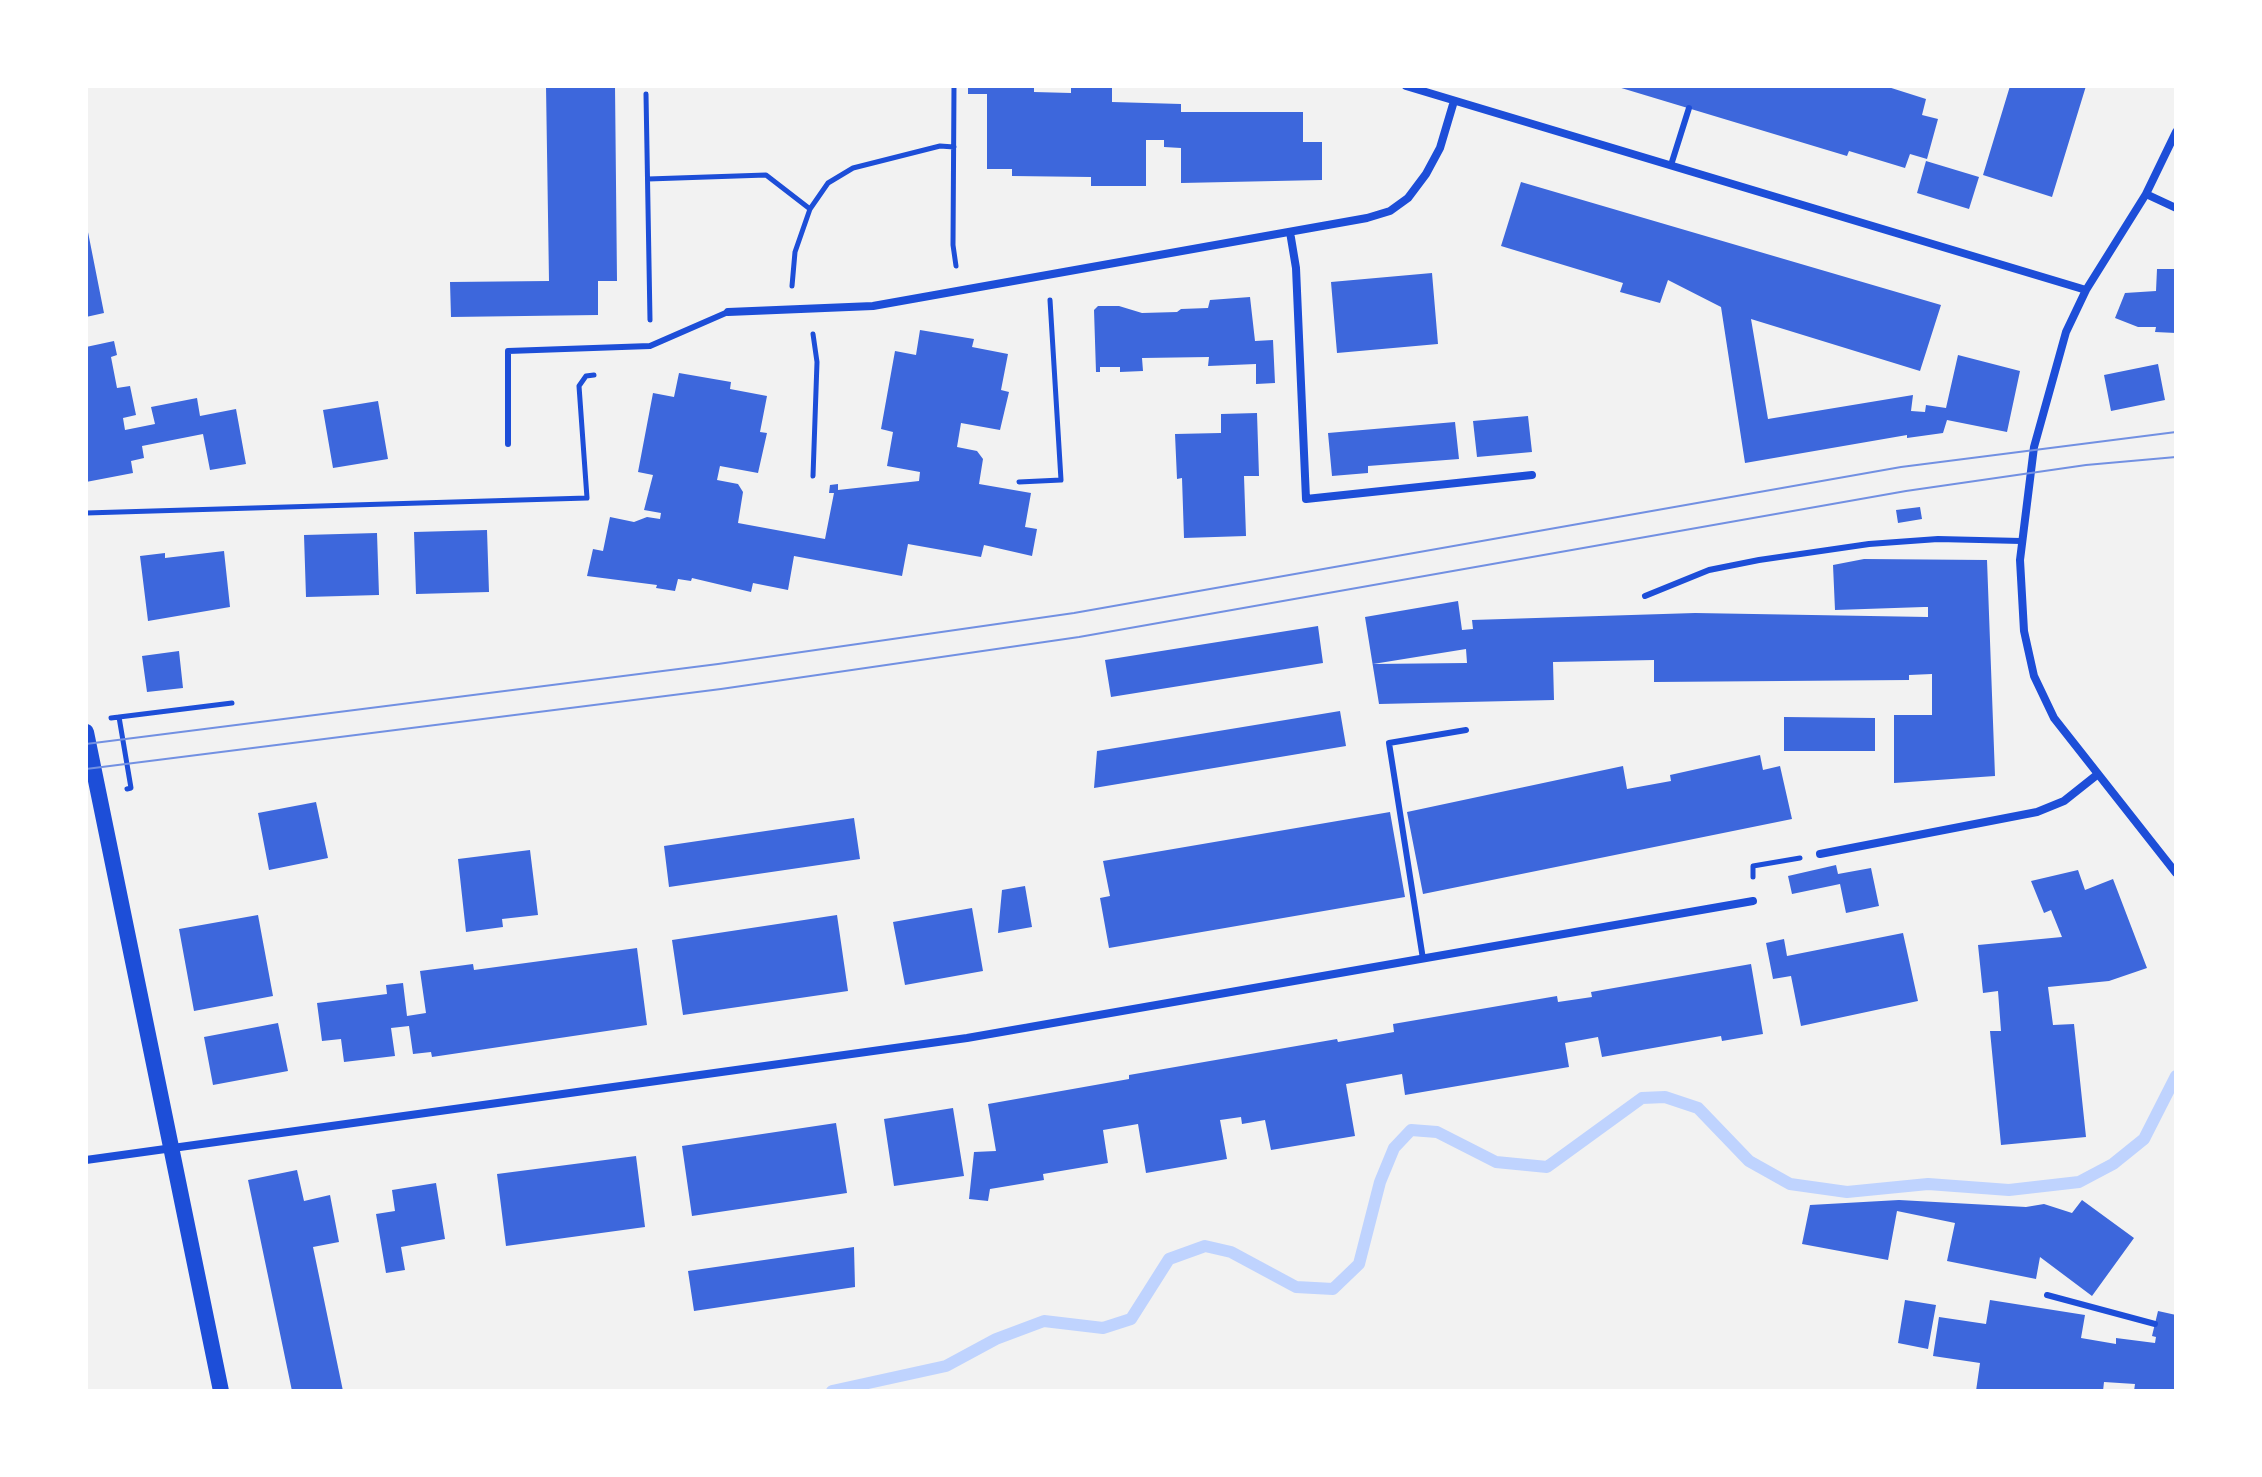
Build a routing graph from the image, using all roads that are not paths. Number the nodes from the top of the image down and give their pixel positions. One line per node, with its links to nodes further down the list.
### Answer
1 (1406, 86): 2 (street)
2 (1454, 101): 5 (street); 8 (street)
3 (1689, 108): 5 (lane)
4 (2176, 132): 6 (street)
5 (1671, 165): 9 (street)
6 (2146, 194): 7 (street); 9 (street)
7 (2176, 208)
8 (1290, 232): 10 (street); 12 (street)
9 (2086, 290): 13 (street)
10 (728, 312): 11 (lane)
11 (508, 444)
12 (1532, 475)
13 (2021, 541): 14 (lane); 17 (street)
14 (1645, 596)
15 (92, 726): 22 (main road)
16 (1466, 730): 21 (lane)
17 (2098, 774): 18 (street); 19 (street)
18 (1820, 854)
19 (2176, 873)
20 (1753, 901): 21 (street)
21 (1423, 959): 22 (street)
22 (173, 1149): 23 (street); 26 (main road)
23 (86, 1160)
24 (2047, 1295): 25 (lane)
25 (2155, 1324)
26 (221, 1391)

